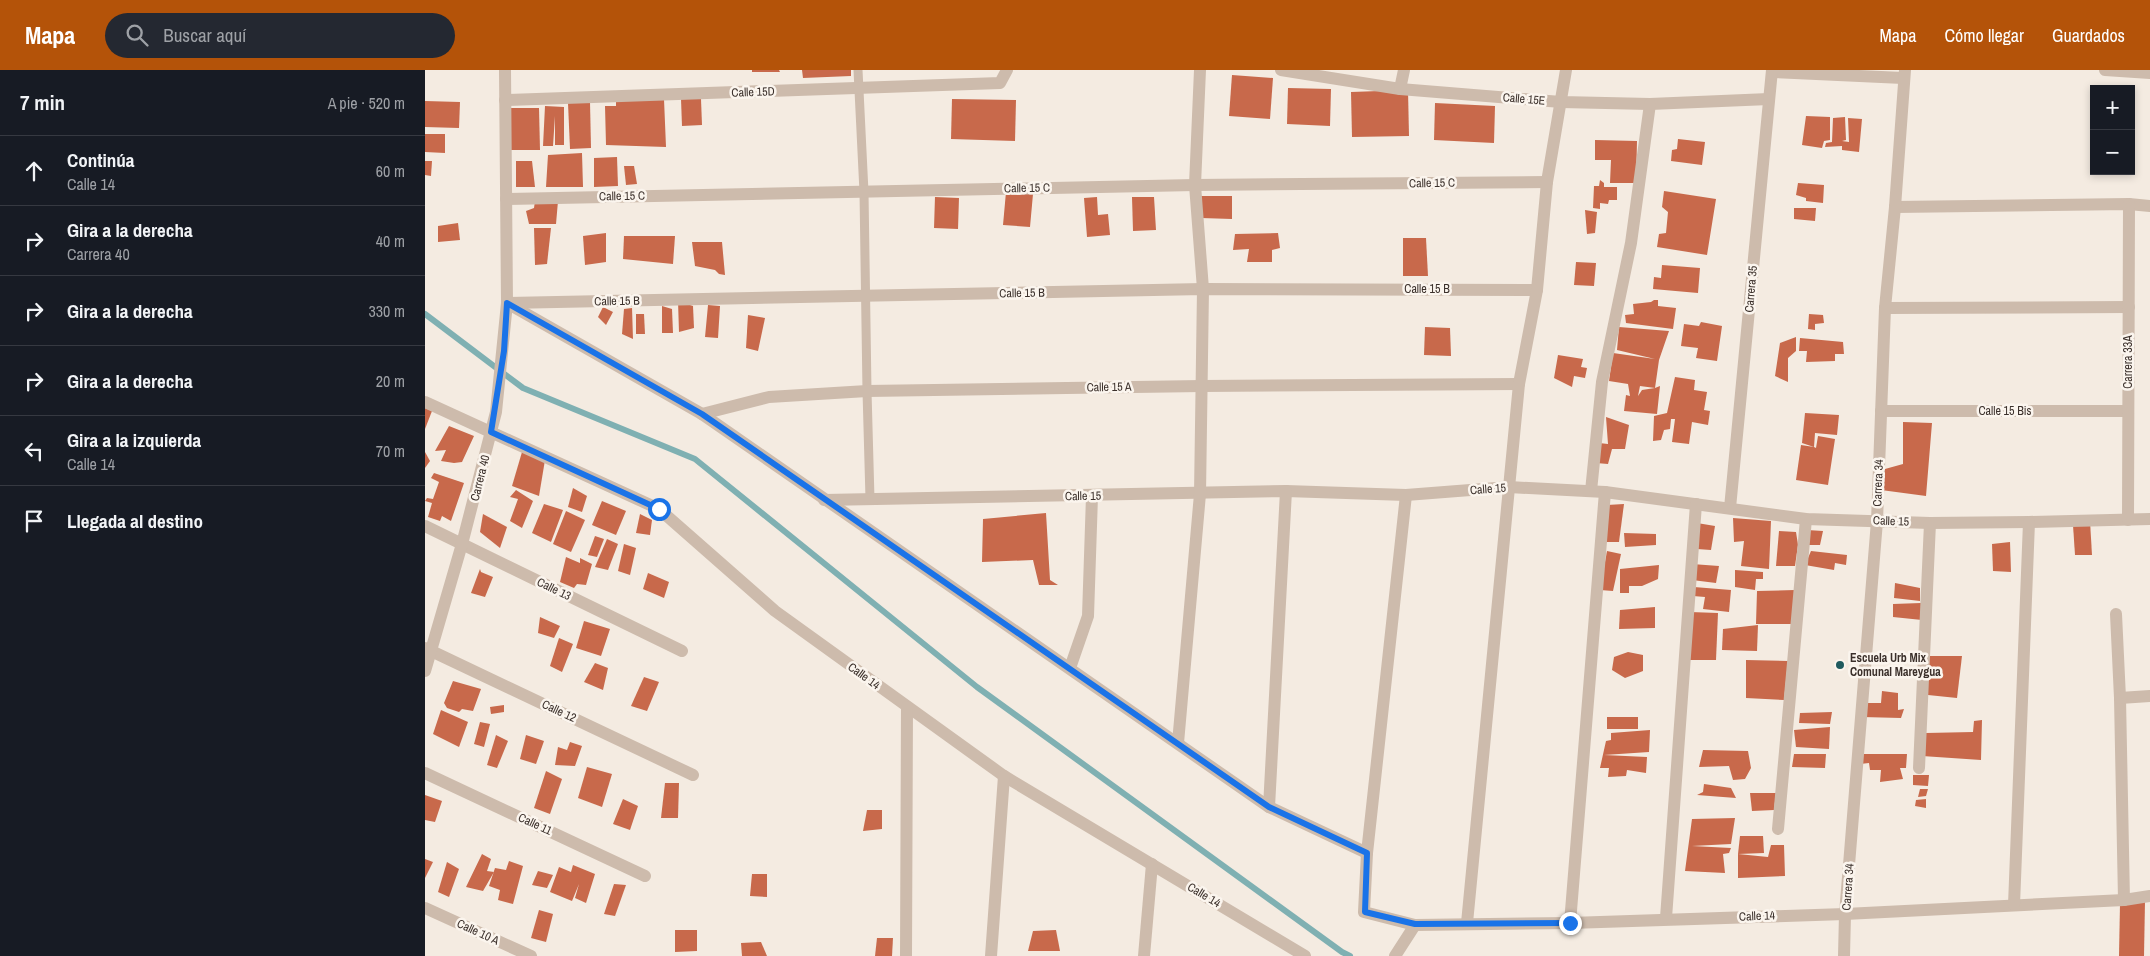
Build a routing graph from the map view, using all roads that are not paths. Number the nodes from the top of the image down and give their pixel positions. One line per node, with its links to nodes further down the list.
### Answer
1 (505, 70): 14 (street, Carrera 40)
2 (858, 70): 12 (lane)
3 (1007, 70): 12 (street, Calle 15D)
4 (1200, 70): 19 (street)
5 (1404, 70): 13 (street)
6 (1566, 70): 16 (street)
7 (2105, 70): 10 (street)
8 (1289, 71): 13 (street, Calle 15E)
9 (1772, 71): 11 (street); 15 (street, Carrera 35)
10 (2150, 73)
11 (1904, 74): 24 (street, Carrera 34)
12 (859, 88): 14 (street, Calle 15D); 20 (lane)
13 (1401, 89): 16 (street, Calle 15E)
14 (505, 100): 21 (street, Carrera 40)
15 (1769, 100): 17 (street, Calle 15E); 49 (street, Carrera 35)
16 (1561, 102): 17 (street, Calle 15E); 18 (street)
17 (1650, 104): 41 (street)
18 (1547, 182): 19 (street, Calle 15 C); 26 (street)
19 (1195, 185): 20 (street, Calle 15 C); 25 (street)
20 (865, 192): 21 (street, Calle 15 C); 27 (lane)
21 (506, 199): 28 (street, Carrera 40)
22 (2129, 204): 23 (street); 24 (street); 29 (street, Carrera 33A)
23 (2150, 206)
24 (1895, 207): 30 (street, Carrera 34)
25 (1203, 289): 26 (street, Calle 15 B); 27 (street, Calle 15 B); 32 (street)
26 (1537, 290): 31 (street)
27 (865, 296): 28 (street, Calle 15 B); 33 (lane)
28 (507, 303): 37 (street); 38 (street, Carrera 40)
29 (2129, 307): 30 (street); 36 (street, Carrera 33A)
30 (1885, 308): 35 (street, Carrera 34)
31 (1519, 384): 32 (street, Calle 15 A); 39 (street)
32 (1202, 386): 33 (street, Calle 15 A); 43 (street)
33 (867, 391): 37 (street, Calle 15 A); 46 (lane)
34 (425, 402): 38 (street, Calle 14)
35 (1881, 411): 36 (street, Calle 15 Bis); 53 (street, Carrera 34)
36 (2128, 411): 52 (street, Carrera 33A)
37 (702, 414): 47 (street)
38 (491, 432): 57 (street, Carrera 40); 65 (street, Calle 14)
39 (1509, 487): 41 (street, Calle 15); 44 (street, Calle 15); 82 (street)
40 (1286, 491): 43 (street, Calle 15); 44 (street, Calle 15); 71 (street)
41 (1591, 491): 42 (street, Calle 15)
42 (1605, 492): 48 (street, Calle 15); 83 (street)
43 (1200, 494): 45 (street, Calle 15); 66 (street)
44 (1406, 495): 73 (street)
45 (1092, 496): 46 (street, Calle 15); 61 (street)
46 (871, 499): 47 (street, Calle 15)
47 (824, 500): 61 (street)
48 (1696, 504): 49 (street, Calle 15); 81 (street)
49 (1730, 508): 51 (street, Calle 15)
50 (2150, 518): 52 (street, Calle 15)
51 (1805, 519): 53 (street, Calle 15); 72 (street)
52 (2128, 520): 54 (street, Calle 15)
53 (1877, 521): 55 (street, Calle 15); 80 (street, Carrera 34)
54 (2029, 522): 55 (street, Calle 15); 78 (street)
55 (1930, 523): 67 (street)
56 (425, 526): 57 (street, Calle 13)
57 (462, 544): 59 (street, Carrera 40); 60 (street, Calle 13)
58 (2116, 614): 64 (street)
59 (427, 649): 62 (street, Carrera 40); 69 (street, Calle 12)
60 (682, 651)
61 (1070, 668): 66 (street)
62 (425, 671)
63 (2150, 696): 64 (street)
64 (2120, 698): 77 (street)
65 (907, 708): 70 (street, Calle 14); 86 (street)
66 (1178, 743): 71 (street)
67 (1919, 768)
68 (425, 772): 75 (street, Calle 11)
69 (693, 775)
70 (1004, 776): 74 (street, Calle 14); 87 (street)
71 (1269, 807): 73 (street)
72 (1778, 829)
73 (1367, 853): 84 (street, Calle 14)
74 (1152, 864): 88 (street); 89 (street, Calle 14)
75 (645, 876)
76 (2150, 896): 77 (street, Calle 14)
77 (2124, 900): 78 (street, Calle 14)
78 (2014, 905): 80 (street, Calle 14)
79 (425, 908): 85 (street, Calle 10 A)
80 (1845, 914): 81 (street, Calle 14); 91 (street, Carrera 34)
81 (1666, 918): 83 (street, Calle 14)
82 (1467, 923): 83 (street, Calle 14); 84 (street, Calle 14)
83 (1570, 923)
84 (1415, 924): 90 (street)
85 (531, 956)
86 (906, 956)
87 (991, 956)
88 (1144, 956)
89 (1305, 956)
90 (1395, 956)
91 (1844, 956)

